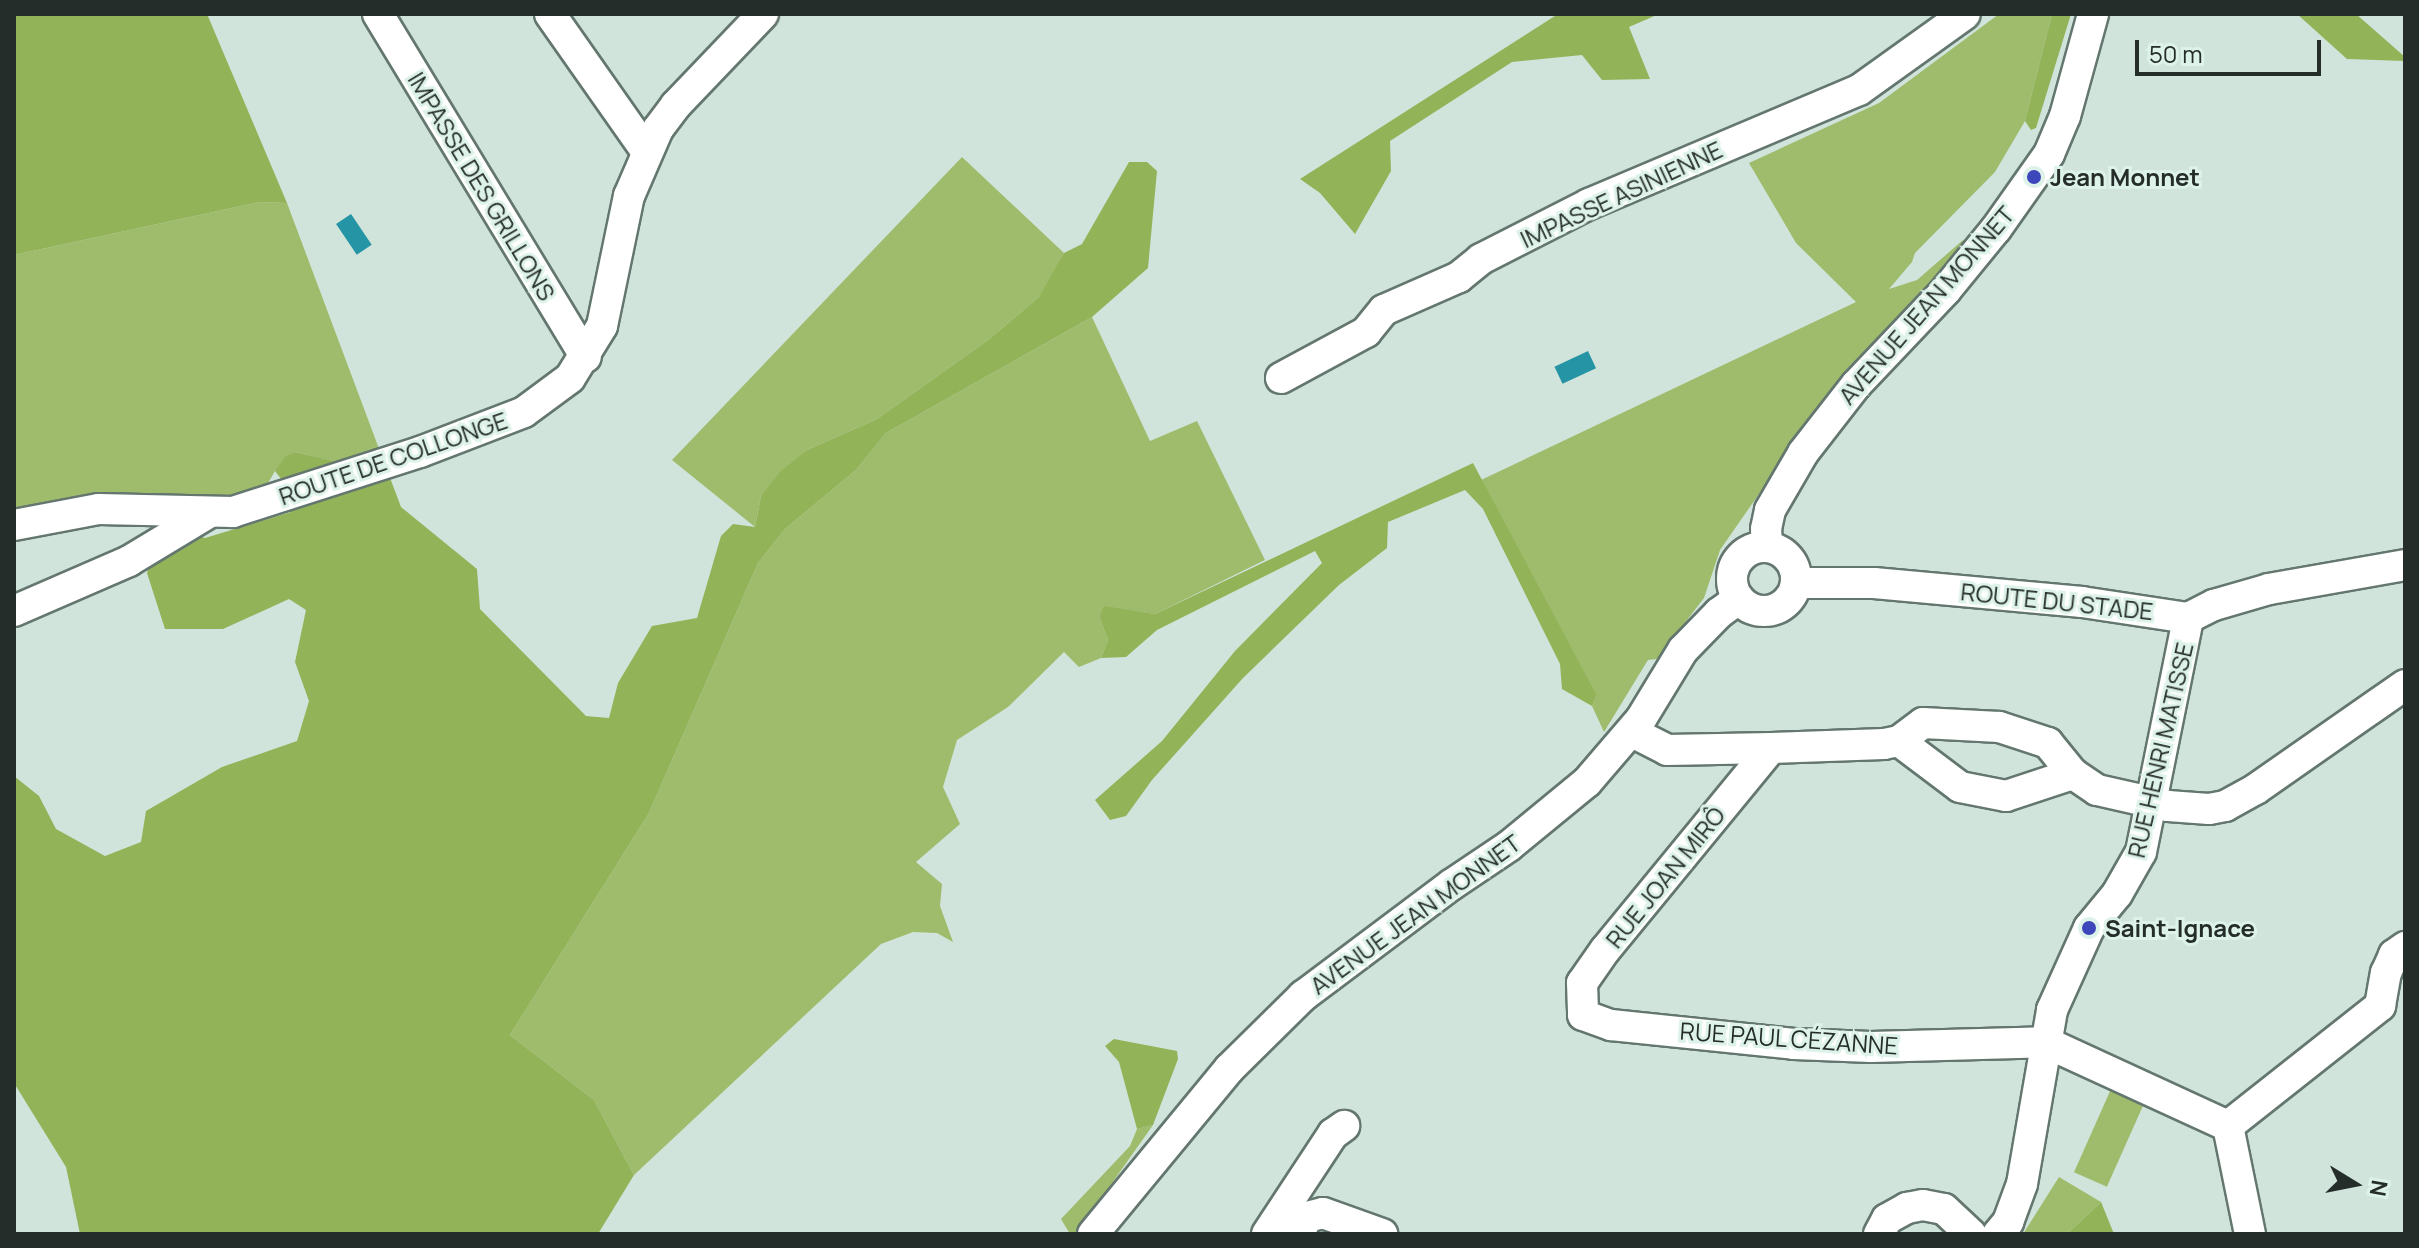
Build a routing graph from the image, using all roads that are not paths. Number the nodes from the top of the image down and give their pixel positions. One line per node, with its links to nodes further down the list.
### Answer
1 (378, 14): 7 (street, IMPASSE DES GRILLONS)
2 (550, 14): 6 (street)
3 (763, 14): 6 (street, ROUTE DE COLLONGE)
4 (1965, 14): 8 (street, IMPASSE ASINIENNE)
5 (2093, 14): 11 (street, AVENUE JEAN MONNET)
6 (647, 152): 7 (street, ROUTE DE COLLONGE)
7 (586, 357): 9 (street, ROUTE DE COLLONGE)
8 (1281, 378)
9 (207, 514): 10 (street, ROUTE DE COLLONGE); 15 (street)
10 (14, 525)
11 (1767, 546): 13 (street); 14 (street)
12 (2405, 565): 16 (street, ROUTE DU STADE)
13 (1797, 583): 14 (street); 16 (street, ROUTE DU STADE)
14 (1738, 599): 18 (street, AVENUE JEAN MONNET)
15 (14, 611)
16 (2188, 618): 22 (street, RUE HENRI MATISSE)
17 (2405, 685): 22 (street)
18 (1632, 732): 20 (street); 29 (street, AVENUE JEAN MONNET)
19 (1899, 741): 20 (street); 21 (street); 21 (street)
20 (1771, 748): 25 (street, RUE JOAN MIRÔ)
21 (2073, 774): 22 (street)
22 (2152, 802): 26 (street, RUE HENRI MATISSE)
23 (2405, 947): 24 (street)
24 (2392, 1005): 28 (street)
25 (1583, 1015): 26 (street, RUE PAUL CÉZANNE)
26 (2045, 1042): 28 (street); 35 (street, RUE HENRI MATISSE)
27 (1344, 1126): 30 (street)
28 (2228, 1126): 36 (street)
29 (1096, 1233)
30 (1267, 1234)
31 (1299, 1234): 32 (street)
32 (1382, 1234)
33 (1879, 1234): 34 (street)
34 (1971, 1234)
35 (1998, 1234)
36 (2250, 1234)

